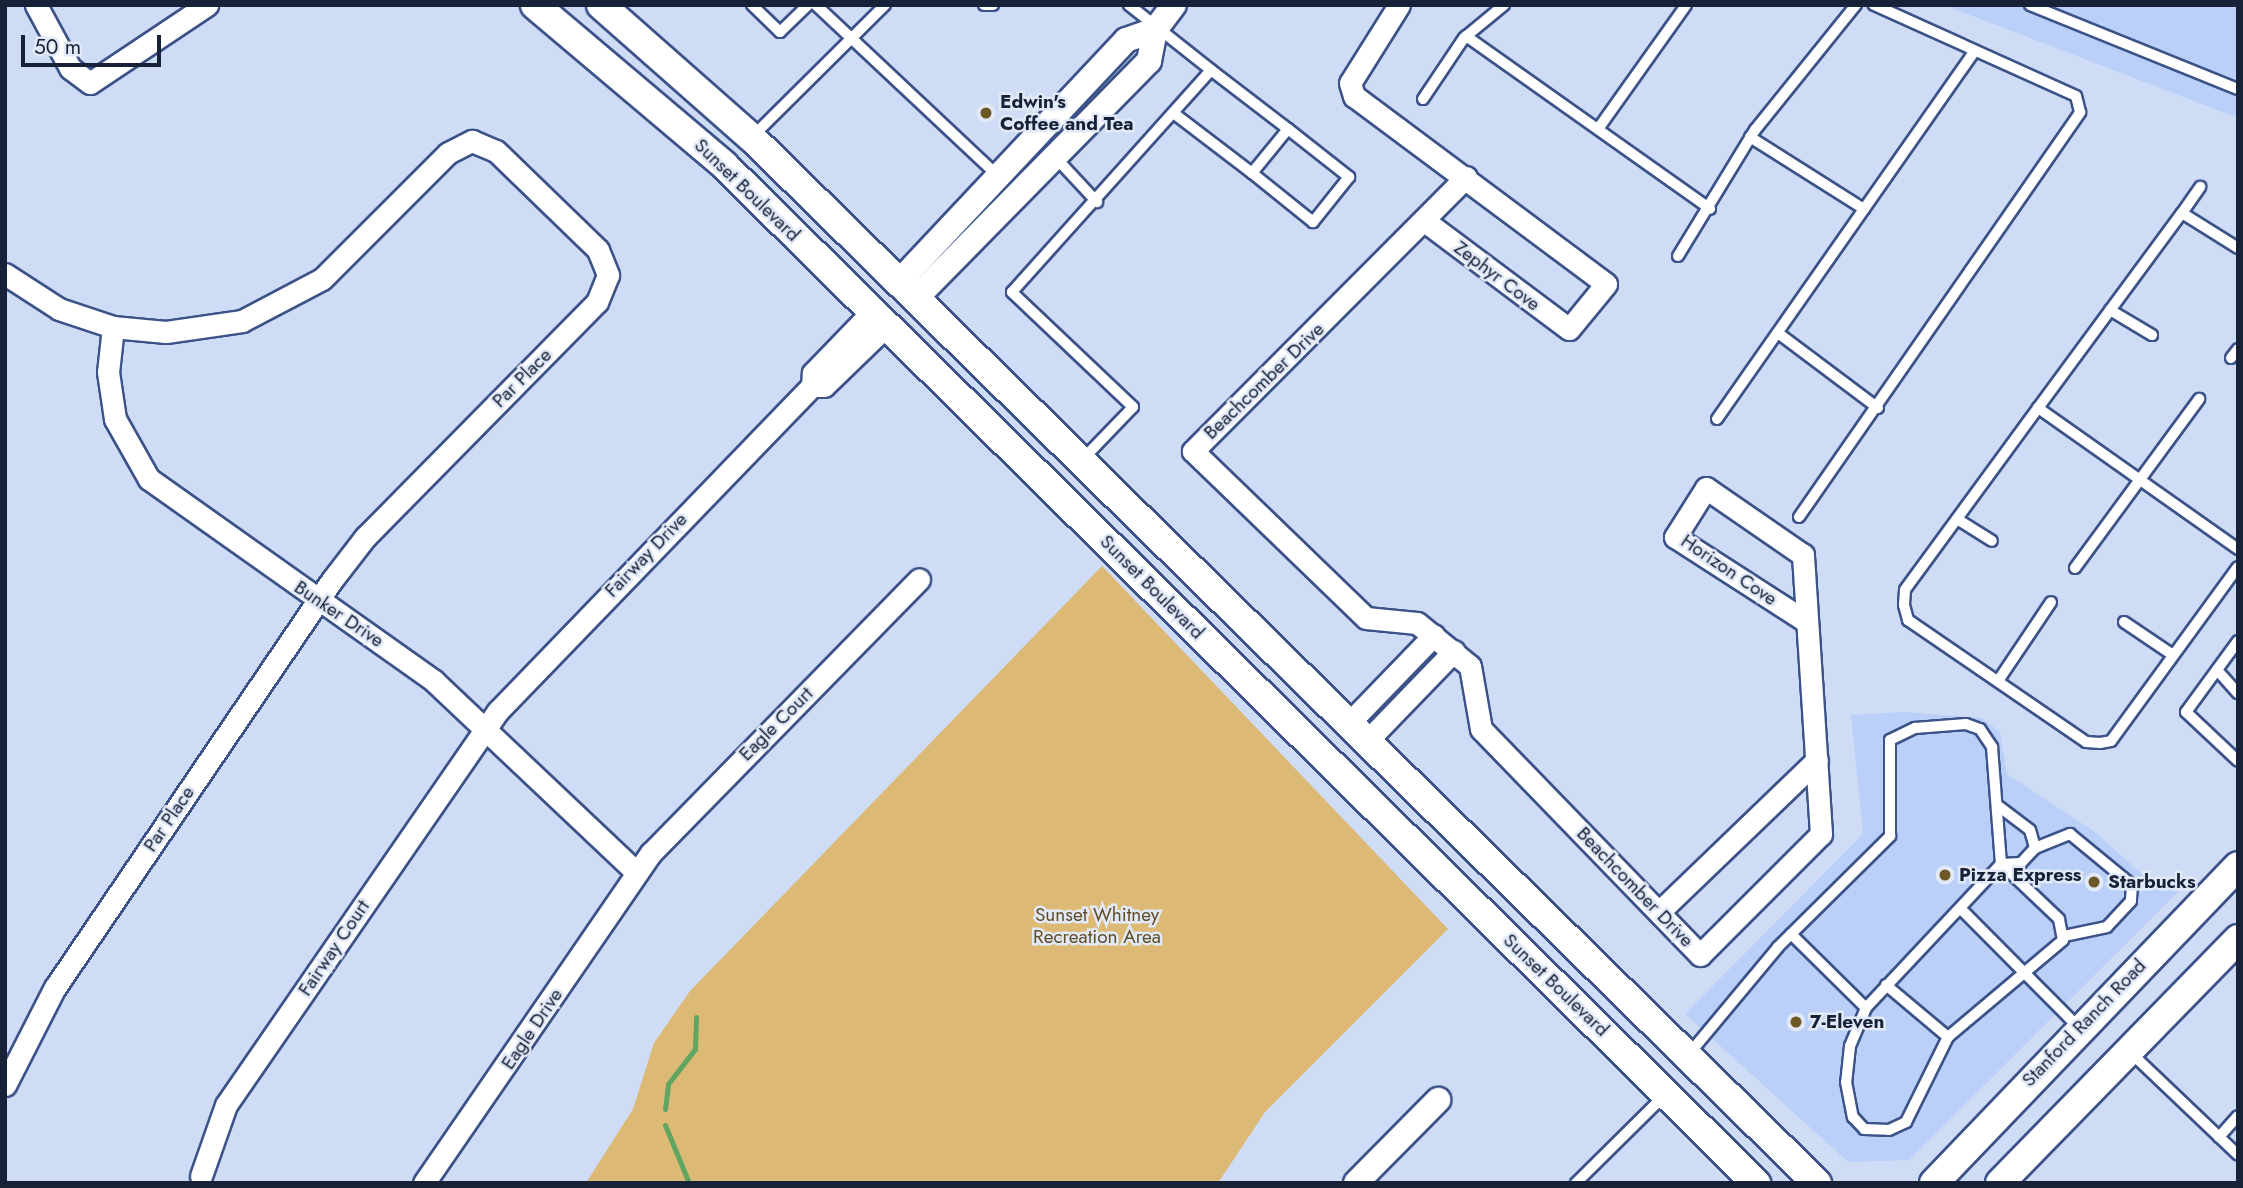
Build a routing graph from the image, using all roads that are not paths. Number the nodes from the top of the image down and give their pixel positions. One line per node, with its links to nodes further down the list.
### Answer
1 (36, 5): 2 (street)
2 (207, 5)
3 (535, 5): 46 (main road, Sunset Boulevard)
4 (601, 5): 30 (main road, Sunset Boulevard)
5 (752, 5): 6 (lane)
6 (808, 5)
7 (816, 5): 21 (lane)
8 (885, 5): 21 (lane)
9 (984, 5): 10 (lane)
10 (993, 5)
11 (1129, 5): 19 (lane)
12 (1174, 5): 19 (street)
13 (1399, 5): 33 (street)
14 (1504, 5): 20 (lane)
15 (1686, 5): 28 (lane)
16 (1856, 5): 29 (lane)
17 (1874, 5): 22 (lane)
18 (2030, 5): 24 (lane)
19 (1155, 30): 23 (lane); 31 (street); 34 (street)
20 (1466, 36): 25 (lane); 28 (lane)
21 (852, 38): 30 (lane); 34 (lane)
22 (1973, 53): 38 (lane); 51 (lane)
23 (1210, 70): 26 (lane); 27 (lane)
24 (2238, 89)
25 (1423, 99)
26 (1176, 115): 32 (lane); 36 (lane)
27 (1288, 129): 32 (lane); 32 (lane)
28 (1598, 129): 37 (lane)
29 (1750, 137): 37 (lane); 38 (lane)
30 (752, 138): 44 (main road, Sunset Boulevard)
31 (1056, 159): 36 (lane); 44 (street)
32 (1252, 173)
33 (1466, 177): 40 (street, Beachcomber Drive); 40 (street, Zephyr Cove)
34 (1001, 179): 44 (street)
35 (2200, 187): 39 (lane)
36 (1097, 202): 54 (lane)
37 (1710, 209): 42 (lane)
38 (1864, 209): 48 (lane)
39 (2182, 214): 41 (lane); 45 (lane)
40 (1426, 222): 67 (street, Beachcomber Drive)
41 (2238, 248)
42 (1678, 256)
43 (5, 274): 47 (street, Par Place)
44 (907, 291): 46 (main road); 54 (main road, Sunset Boulevard)
45 (2110, 310): 49 (lane); 52 (lane)
46 (879, 319): 74 (street, Fairway Drive); 96 (main road, Sunset Boulevard)
47 (113, 327): 63 (street, Bunker Drive); 63 (street, Par Place)
48 (1777, 332): 51 (lane); 53 (lane)
49 (2152, 335)
50 (2200, 399): 55 (lane)
51 (1878, 408): 56 (lane)
52 (2038, 408): 55 (lane); 57 (lane)
53 (1717, 419)
54 (1081, 463): 75 (main road, Sunset Boulevard)
55 (2139, 480): 59 (lane); 61 (lane)
56 (1799, 517)
57 (1957, 519): 58 (lane); 72 (lane)
58 (1992, 541)
59 (2238, 549)
60 (2238, 567): 70 (lane)
61 (2074, 568)
62 (919, 579): 82 (street, Eagle Court)
63 (318, 599): 74 (street, Bunker Drive); 95 (street, Par Place)
64 (2051, 602): 72 (lane)
65 (1807, 622): 65 (street, Horizon Cove); 76 (street, Beachcomber Drive)
66 (2124, 622): 70 (lane)
67 (1434, 635): 69 (street, Beachcomber Drive); 75 (street)
68 (2238, 641): 71 (lane)
69 (1454, 651): 75 (street); 84 (street, Beachcomber Drive)
70 (2173, 656): 72 (lane)
71 (2217, 670): 73 (lane); 77 (lane)
72 (1998, 681)
73 (2238, 693)
74 (485, 729): 82 (street, Bunker Drive); 101 (street, Fairway Court)
75 (1358, 732): 94 (main road, Sunset Boulevard)
76 (1817, 760): 84 (street); 84 (street, Beachcomber Drive)
77 (2238, 761)
78 (1997, 806): 79 (lane); 80 (lane); 85 (lane)
79 (2035, 848): 80 (lane); 86 (lane)
80 (2001, 864): 83 (lane); 86 (lane)
81 (2238, 866): 91 (main road, Stanford Ranch Road)
82 (637, 873): 102 (street, Eagle Drive)
83 (1961, 909): 88 (lane); 89 (lane)
84 (1658, 912)
85 (1791, 934): 90 (lane); 94 (lane)
86 (2064, 936): 88 (lane)
87 (2238, 939): 93 (main road)
88 (2022, 971): 91 (lane); 92 (lane)
89 (1886, 985): 90 (lane); 92 (lane)
90 (1866, 1008): 92 (lane)
91 (2078, 1027): 107 (main road, Stanford Ranch Road)
92 (1948, 1037)
93 (2128, 1050): 99 (lane); 108 (main road)
94 (1687, 1056): 106 (main road, Sunset Boulevard)
95 (5, 1085)
96 (1667, 1094): 104 (lane); 105 (main road, Sunset Boulevard)
97 (1438, 1100): 103 (street)
98 (2238, 1116): 99 (lane)
99 (2219, 1137): 100 (lane)
100 (2238, 1155)
101 (201, 1176)
102 (424, 1183)
103 (1356, 1183)
104 (1576, 1183)
105 (1756, 1183)
106 (1817, 1183)
107 (1934, 1183)
108 (2000, 1183)

